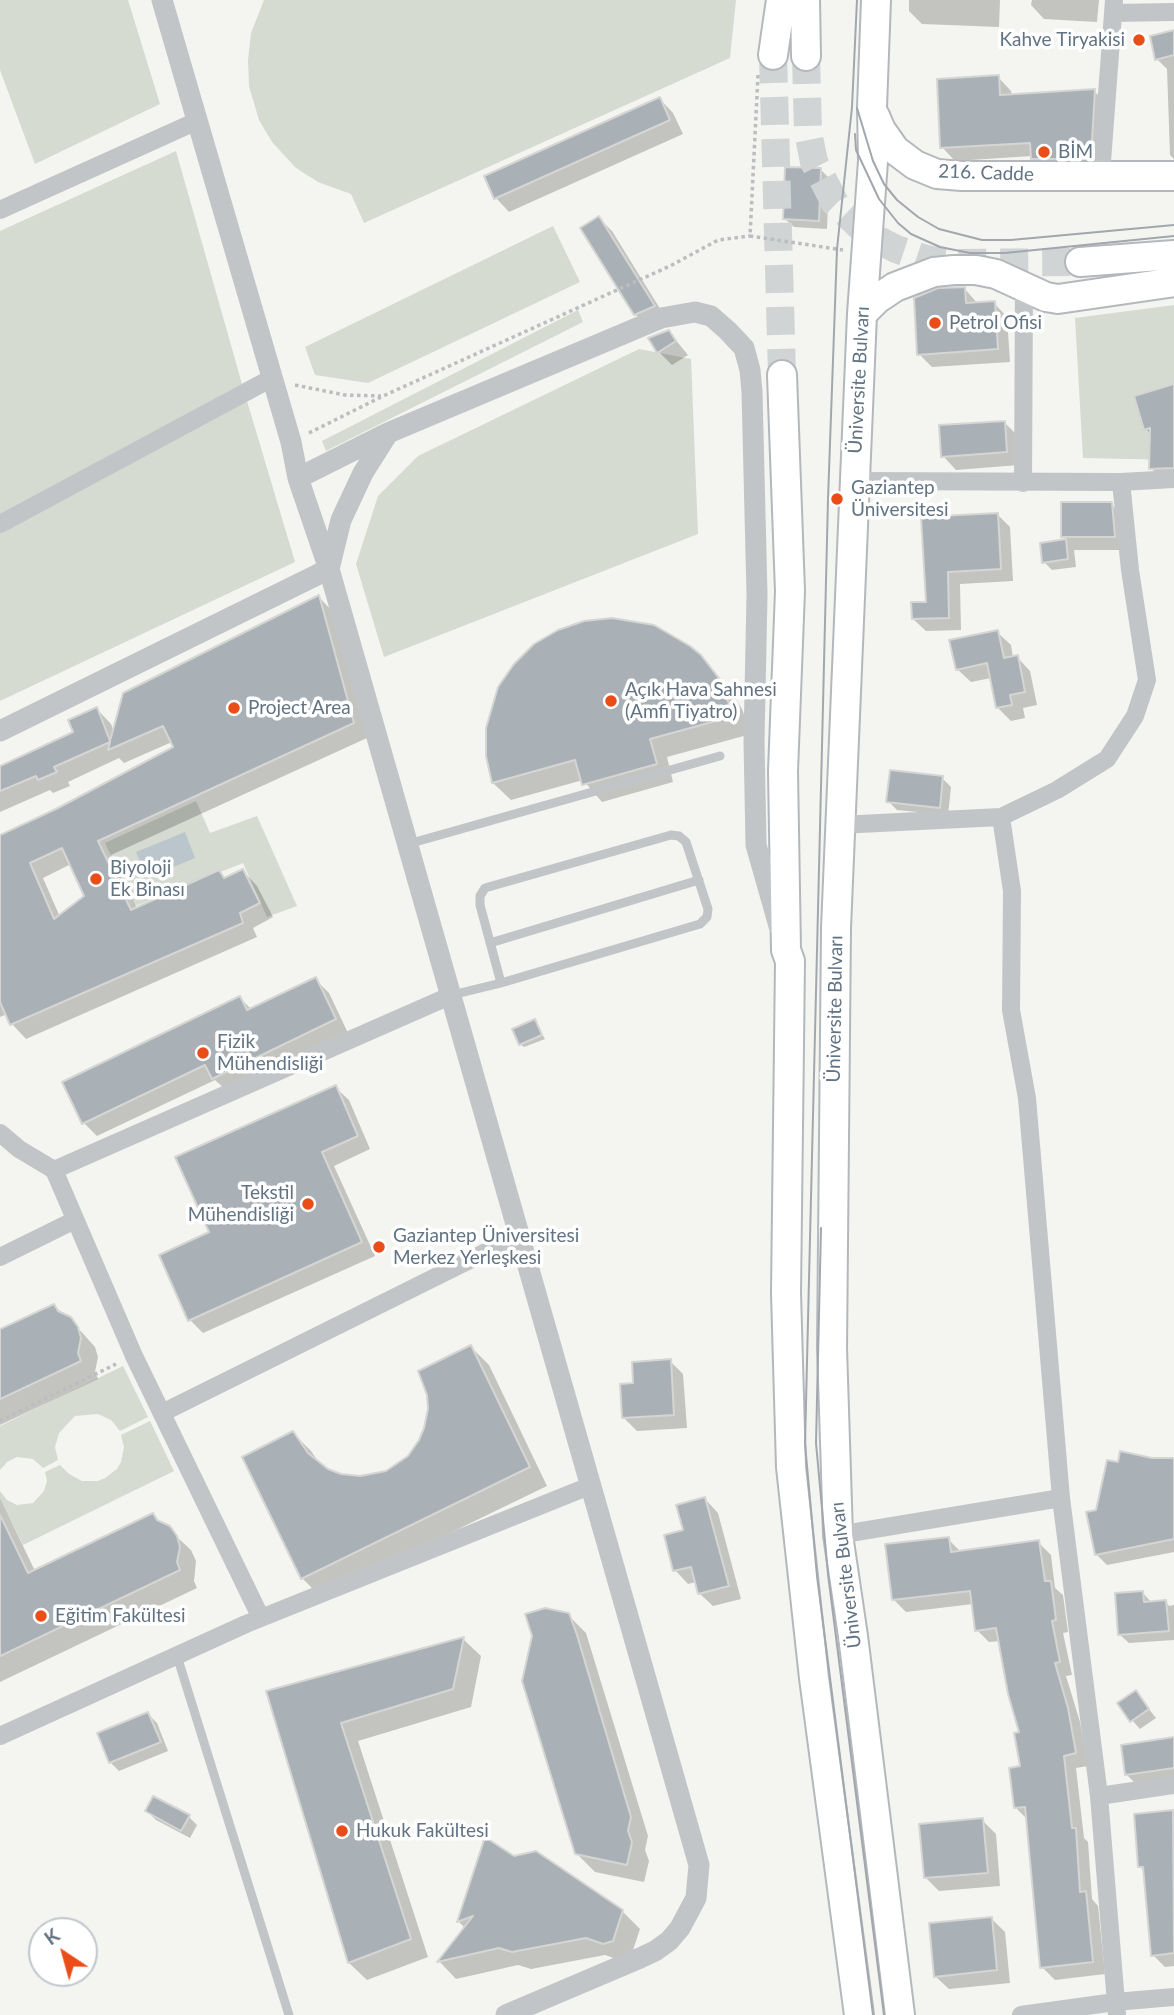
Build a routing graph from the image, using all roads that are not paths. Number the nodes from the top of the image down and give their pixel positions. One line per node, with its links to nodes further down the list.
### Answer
1 (162, 0): 10 (street)
2 (781, 0): 8 (main road)
3 (805, 0): 7 (main road)
4 (876, 0): 9 (main road, Üniversite Bulvarı)
5 (1114, 7): 6 (street); 11 (street)
6 (1174, 12)
7 (806, 56)
8 (766, 60)
9 (872, 107): 11 (main road, 216. Cadde); 18 (main road, Üniversite Bulvarı)
10 (197, 121): 13 (street); 20 (street)
11 (1101, 175): 12 (main road, 216. Cadde)
12 (1174, 176)
13 (0, 210)
14 (1174, 255): 15 (main road)
15 (1080, 262)
16 (1174, 282): 17 (main road)
17 (1024, 286): 18 (main road); 26 (street)
18 (862, 314): 24 (main road, Üniversite Bulvarı)
19 (782, 375): 36 (main road)
20 (272, 378): 22 (street); 27 (street)
21 (388, 433): 22 (street); 28 (street); 36 (street)
22 (298, 478): 28 (street)
23 (1174, 479): 25 (street)
24 (854, 481): 26 (street); 32 (main road, Üniversite Bulvarı)
25 (1121, 482): 26 (street); 31 (street)
26 (1023, 483)
27 (0, 524)
28 (329, 569): 29 (street); 33 (street)
29 (0, 731)
30 (720, 756): 33 (lane)
31 (1001, 817): 32 (street); 46 (street)
32 (839, 825): 47 (main road, Üniversite Bulvarı)
33 (408, 844): 38 (street)
34 (699, 880): 35 (lane); 35 (lane); 37 (lane)
35 (490, 943): 37 (lane)
36 (786, 950): 57 (main road)
37 (501, 983): 38 (lane)
38 (452, 995): 40 (street); 42 (street)
39 (0, 1133): 40 (street)
40 (54, 1170): 41 (street)
41 (75, 1220): 43 (street); 44 (street)
42 (520, 1235): 44 (street); 45 (street)
43 (0, 1257)
44 (162, 1413): 48 (street)
45 (592, 1485): 48 (street); 56 (street)
46 (1061, 1498): 47 (street); 52 (street)
47 (838, 1535): 58 (main road, Üniversite Bulvarı)
48 (261, 1618): 49 (street)
49 (177, 1656): 50 (street); 55 (lane)
50 (0, 1736)
51 (1174, 1786): 52 (street)
52 (1099, 1796): 54 (street)
53 (1174, 1997): 54 (street)
54 (1116, 2009): 59 (street)
55 (289, 2015)
56 (506, 2015)
57 (859, 2015)
58 (900, 2015)
59 (1021, 2015)

